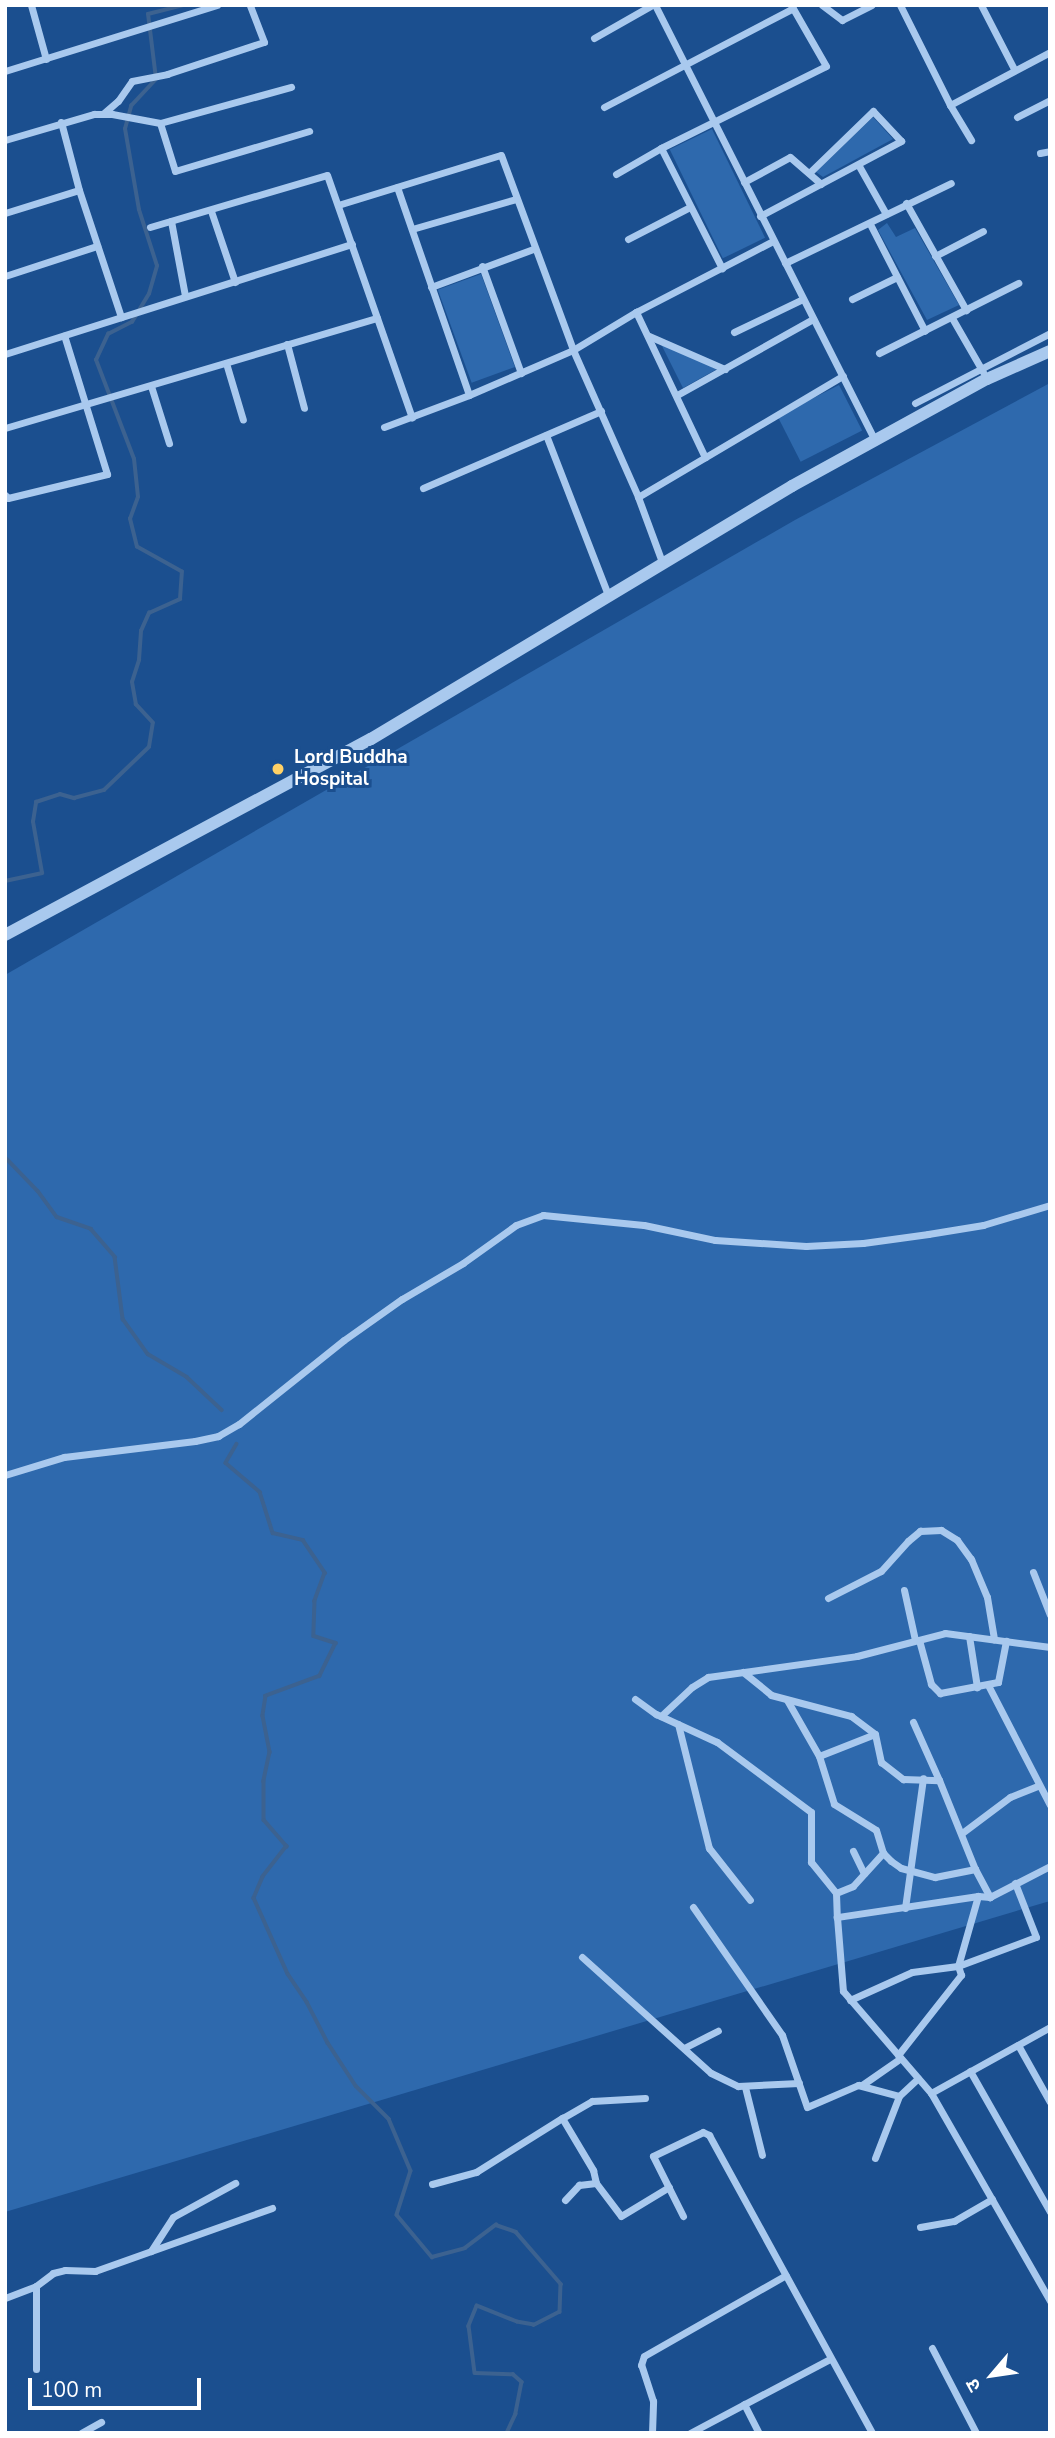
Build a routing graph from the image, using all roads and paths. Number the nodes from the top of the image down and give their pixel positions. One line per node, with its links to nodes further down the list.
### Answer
1 (31, 5): 12 (street)
2 (217, 5): 12 (street)
3 (250, 5): 20 (street)
4 (654, 5): 10 (street); 13 (street)
5 (822, 5): 6 (street)
6 (871, 5)
7 (900, 5): 18 (street)
8 (981, 5): 14 (street)
9 (792, 7): 13 (street); 22 (street)
10 (594, 38)
11 (1050, 52): 14 (street)
12 (46, 59): 15 (street)
13 (687, 65): 19 (street); 22 (street)
14 (1014, 69): 18 (street)
15 (5, 71)
16 (290, 87): 24 (street)
17 (1050, 100): 21 (street)
18 (950, 105): 27 (street)
19 (604, 107)
20 (108, 114): 23 (street); 24 (street)
21 (1017, 117)
22 (715, 120): 28 (street); 34 (street)
23 (61, 122): 26 (street); 38 (street)
24 (160, 123): 25 (street)
25 (309, 131)
26 (5, 140)
27 (971, 140)
28 (661, 148): 33 (street); 42 (street)
29 (1050, 151): 30 (street)
30 (1040, 153)
31 (859, 166): 32 (street); 36 (street); 45 (street)
32 (809, 173): 34 (street); 36 (street)
33 (616, 174)
34 (744, 182): 46 (street)
35 (951, 183): 40 (street)
36 (821, 184): 46 (street)
37 (397, 187): 39 (street); 41 (street); 50 (street)
38 (79, 190): 44 (street); 55 (street)
39 (516, 199): 50 (street); 56 (street)
40 (906, 203): 45 (street); 57 (street)
41 (338, 205): 43 (street); 54 (street)
42 (691, 207): 52 (street); 60 (street)
43 (211, 211): 47 (street); 63 (street)
44 (5, 213)
45 (886, 214): 48 (street)
46 (760, 216): 53 (street)
47 (171, 221): 49 (street); 66 (street)
48 (870, 224): 58 (street); 62 (street)
49 (150, 227)
50 (412, 229): 65 (street)
51 (983, 231): 57 (street)
52 (628, 239)
53 (773, 241): 58 (street); 60 (street)
54 (352, 244): 63 (street); 72 (street)
55 (97, 246): 61 (street); 71 (street)
56 (533, 249): 59 (street); 81 (street)
57 (935, 256): 69 (street)
58 (785, 264): 67 (street)
59 (482, 266): 65 (street); 87 (street)
60 (722, 268): 70 (street)
61 (5, 276)
62 (897, 277): 68 (street); 75 (street)
63 (235, 282): 66 (street)
64 (1018, 283): 69 (street)
65 (431, 287): 91 (street)
66 (185, 296): 71 (street)
67 (803, 299): 74 (street); 76 (street)
68 (852, 299)
69 (966, 310): 73 (street)
70 (636, 312): 79 (street); 81 (street)
71 (124, 316): 78 (street)
72 (377, 318): 80 (street); 97 (street)
73 (952, 318): 75 (street); 88 (street)
74 (813, 319): 86 (street); 89 (street)
75 (925, 331): 83 (street)
76 (734, 332)
77 (1050, 334): 88 (street)
78 (64, 335): 84 (street); 94 (street)
79 (649, 335): 86 (street); 92 (street)
80 (287, 344): 85 (street); 95 (street)
81 (573, 350): 87 (street); 96 (street)
82 (1050, 351): 88 (street)
83 (879, 353)
84 (5, 354)
85 (226, 363): 90 (street); 98 (street)
86 (725, 369): 92 (street)
87 (521, 373): 91 (street)
88 (984, 374): 93 (street); 102 (street)
89 (843, 376): 102 (street); 104 (street)
90 (151, 386): 94 (street); 103 (street)
91 (470, 395): 97 (street)
92 (677, 395): 104 (street)
93 (915, 403)
94 (86, 404): 100 (street); 106 (street)
95 (304, 408)
96 (601, 411): 101 (street); 107 (street)
97 (412, 418): 99 (street)
98 (243, 421)
99 (384, 427)
100 (5, 428)
101 (546, 435): 105 (street); 109 (street)
102 (876, 441): 108 (street)
103 (169, 443)
104 (705, 457): 107 (street)
105 (423, 488)
106 (5, 495)
107 (638, 497): 108 (street)
108 (662, 562): 109 (street)
109 (608, 595): 110 (street)
110 (10, 932)
111 (1050, 1205): 112 (street)
112 (5, 1475)
113 (1032, 1572): 116 (street)
114 (904, 1590): 119 (street)
115 (828, 1598): 118 (street)
116 (1050, 1615)
117 (969, 1636): 118 (street); 119 (street); 124 (street)
118 (994, 1639): 120 (street)
119 (917, 1640): 122 (street); 124 (street)
120 (1006, 1641): 121 (street); 123 (street)
121 (1050, 1647)
122 (743, 1672): 126 (street); 127 (street)
123 (988, 1685): 124 (street); 134 (street)
124 (977, 1687)
125 (635, 1699): 127 (street)
126 (787, 1700): 130 (street); 131 (street)
127 (661, 1716): 129 (street)
128 (913, 1722): 133 (street)
129 (678, 1724): 145 (street); 148 (street)
130 (876, 1734): 131 (street); 132 (street)
131 (819, 1756): 139 (street)
132 (923, 1778): 133 (street); 142 (street)
133 (939, 1780): 137 (street)
134 (1039, 1785): 135 (street); 137 (street)
135 (1047, 1793): 136 (street)
136 (1050, 1805)
137 (962, 1833): 141 (street)
138 (853, 1851): 143 (street)
139 (883, 1853): 142 (street); 143 (street)
140 (1050, 1866): 144 (street)
141 (975, 1869): 142 (street); 147 (street)
142 (911, 1870): 150 (street)
143 (864, 1874): 145 (street)
144 (1015, 1883): 147 (street); 153 (street)
145 (836, 1893): 151 (street)
146 (978, 1896): 147 (street); 150 (street); 153 (street)
147 (990, 1897)
148 (750, 1900)
149 (693, 1907): 162 (street)
150 (905, 1908): 151 (street)
151 (837, 1917): 154 (street)
152 (582, 1956): 158 (street)
153 (958, 1966): 154 (street); 159 (street)
154 (850, 2000): 159 (street)
155 (1050, 2028): 157 (street)
156 (718, 2031): 158 (street)
157 (1018, 2045): 160 (street); 168 (street)
158 (684, 2049): 164 (street)
159 (900, 2057): 161 (street); 163 (street)
160 (970, 2071): 165 (street); 179 (street)
161 (918, 2078): 165 (street); 166 (street)
162 (799, 2083): 163 (street); 164 (street)
163 (862, 2085): 166 (street)
164 (745, 2087): 170 (street)
165 (931, 2093): 176 (street)
166 (899, 2096): 171 (street)
167 (645, 2098): 169 (street)
168 (1050, 2102)
169 (562, 2118): 173 (street); 174 (street)
170 (762, 2155)
171 (875, 2158)
172 (234, 2183): 182 (street)
173 (432, 2183)
174 (596, 2183): 175 (street); 177 (street)
175 (669, 2187): 180 (street); 183 (street)
176 (992, 2199): 181 (street); 186 (street)
177 (565, 2200)
178 (272, 2208): 182 (street)
179 (1050, 2211)
180 (683, 2216)
181 (920, 2227)
182 (151, 2251): 184 (street)
183 (786, 2275): 188 (street); 193 (street)
184 (36, 2286): 185 (street); 189 (street)
185 (5, 2298)
186 (1050, 2301)
187 (932, 2348): 197 (street)
188 (830, 2359): 190 (street); 196 (street)
189 (36, 2369)
190 (744, 2404): 194 (street); 195 (street)
191 (101, 2423): 192 (street)
192 (82, 2432)
193 (652, 2433)
194 (690, 2433)
195 (759, 2433)
196 (872, 2433)
197 (976, 2433)

